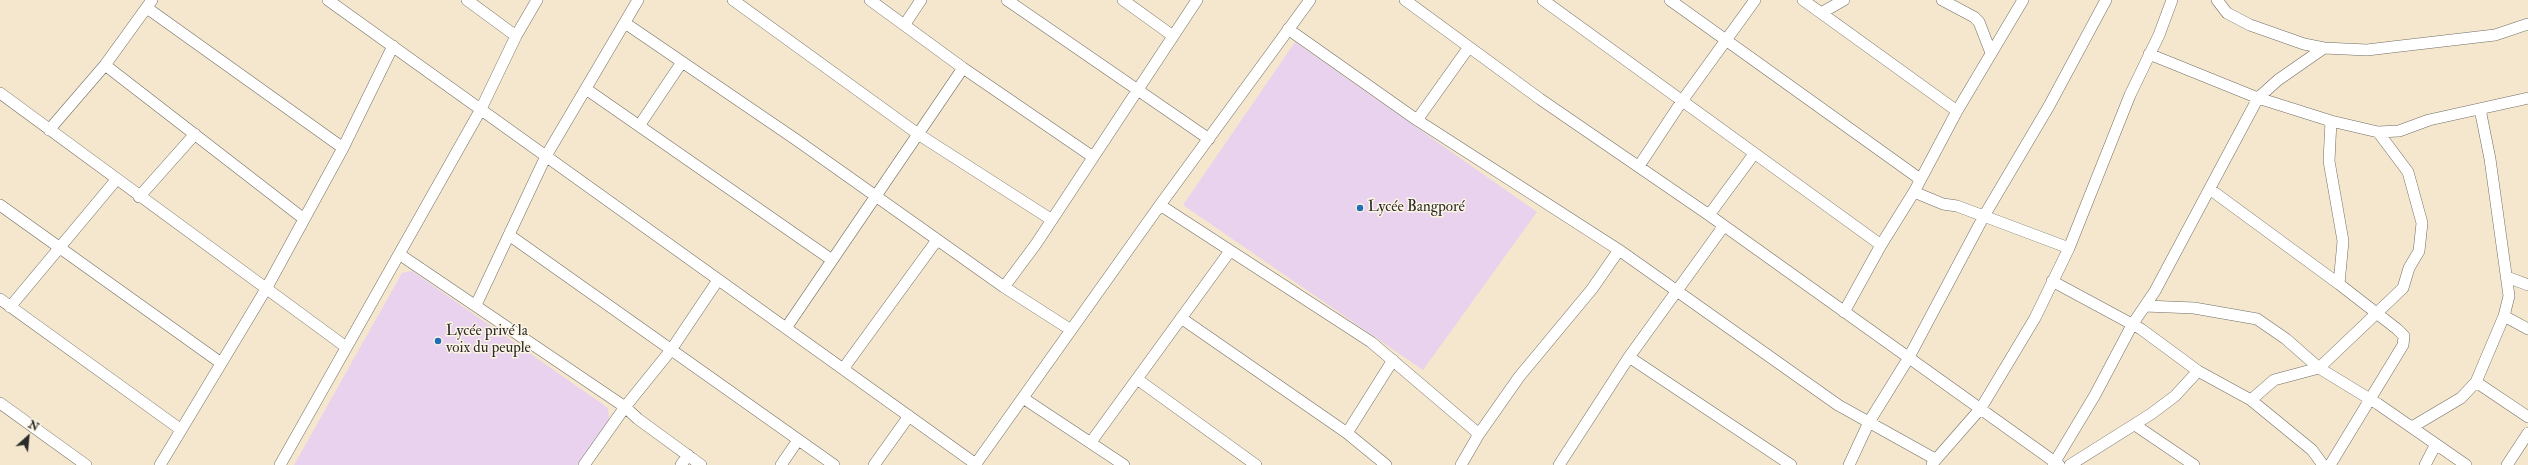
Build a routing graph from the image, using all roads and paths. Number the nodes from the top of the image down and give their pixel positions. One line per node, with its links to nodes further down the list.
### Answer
1 (328, 0): 32 (street)
2 (467, 0): 29 (street)
3 (537, 0): 29 (street)
4 (638, 0): 25 (street)
5 (733, 0): 55 (street)
6 (870, 0): 26 (street)
7 (921, 0): 26 (street)
8 (1007, 0): 41 (street)
9 (1123, 0): 30 (street)
10 (1197, 0): 30 (street)
11 (1310, 0): 28 (street)
12 (1543, 0): 45 (street)
13 (1670, 0): 31 (street)
14 (1755, 0): 31 (street)
15 (1803, 0): 24 (street)
16 (1844, 0): 24 (street)
17 (1942, 0): 35 (street)
18 (2023, 0): 35 (street)
19 (2172, 0): 36 (street)
20 (2217, 0): 34 (street)
21 (1406, 1): 33 (street)
22 (2102, 2): 71 (street)
23 (149, 4): 38 (street); 57 (street)
24 (1821, 13): 48 (street)
25 (625, 23): 37 (street); 40 (street)
26 (905, 24): 39 (street)
27 (2528, 24): 34 (street)
28 (1288, 29): 49 (street); 56 (street)
29 (516, 36): 47 (street)
30 (1173, 36): 41 (street)
31 (1726, 41): 45 (street); 62 (street)
32 (393, 46): 47 (street); 57 (street)
33 (1469, 47): 49 (street); 61 (street)
34 (2324, 48): 43 (street)
35 (1991, 53): 48 (street)
36 (2149, 54): 43 (street); 79 (street)
37 (682, 62): 51 (street); 66 (street)
38 (105, 65): 52 (street); 54 (street)
39 (962, 68): 55 (street); 60 (street)
40 (586, 89): 51 (street); 59 (street)
41 (1137, 90): 56 (street); 60 (street)
42 (0, 93): 52 (street)
43 (2258, 98): 50 (street); 64 (street)
44 (2528, 98): 46 (street)
45 (1682, 101): 58 (street); 61 (street)
46 (2480, 109): 53 (street); 84 (street)
47 (481, 110): 59 (street); 82 (street)
48 (1957, 111): 62 (street)
49 (1417, 120): 80 (street)
50 (2331, 121): 53 (street); 87 (street)
51 (639, 126): 83 (street)
52 (49, 130): 63 (street)
53 (2378, 132): 97 (street)
54 (195, 134): 67 (street); 72 (street)
55 (918, 134): 66 (street); 73 (street)
56 (1209, 139): 69 (street)
57 (343, 148): 72 (street)
58 (1754, 154): 70 (street); 77 (street)
59 (546, 156): 75 (street); 85 (street)
60 (1094, 157): 73 (street)
61 (1639, 166): 70 (street)
62 (1920, 178): 65 (street)
63 (116, 180): 67 (street); 78 (street)
64 (2211, 190): 87 (street); 95 (street)
65 (1914, 192): 71 (street); 77 (street)
66 (876, 196): 76 (street); 83 (street)
67 (139, 197): 90 (street)
68 (0, 205): 78 (street)
69 (1160, 205): 81 (street); 103 (street)
70 (1709, 215): 74 (street)
71 (1984, 216): 79 (street); 107 (street)
72 (304, 219): 90 (street)
73 (1052, 220): 89 (street)
74 (1723, 227): 91 (street); 96 (street)
75 (509, 235): 93 (street); 105 (street)
76 (937, 240): 89 (street); 111 (street)
77 (1881, 245): 96 (street)
78 (60, 248): 94 (street); 109 (street)
79 (2069, 248): 86 (street)
80 (1619, 250): 91 (street); 129 (street)
81 (1230, 251): 99 (street); 108 (street)
82 (399, 254): 93 (street); 104 (street)
83 (832, 260): 101 (street)
84 (2507, 277): 88 (street); 98 (street)
85 (718, 280): 101 (street); 105 (street)
86 (2052, 281): 100 (street); 120 (street)
87 (2339, 284): 97 (street)
88 (2528, 285)
89 (1004, 287): 103 (street)
90 (266, 289): 104 (street); 109 (street)
91 (1677, 293): 106 (street); 123 (street)
92 (0, 299): 94 (street)
93 (476, 305): 119 (street)
94 (10, 306): 126 (street)
95 (2145, 306): 100 (street); 110 (street)
96 (1844, 312): 107 (street)
97 (2375, 313): 110 (street); 116 (street)
98 (2504, 316): 102 (street); 114 (street)
99 (1181, 318): 113 (street); 127 (street)
100 (2132, 325): 112 (street); 135 (street)
101 (786, 328): 111 (street)
102 (2528, 329)
103 (1071, 330): 115 (street)
104 (346, 347): 138 (street)
105 (671, 350): 119 (street); 130 (street)
106 (1629, 357): 150 (street); 151 (street)
107 (1908, 358): 120 (street); 123 (street)
108 (1393, 360): 127 (street); 129 (street)
109 (221, 363): 126 (street)
110 (2319, 368): 116 (street); 117 (street)
111 (843, 369): 121 (street)
112 (2198, 371): 117 (street); 124 (street)
113 (1137, 379): 131 (street); 147 (street)
114 (2476, 382): 122 (street); 125 (street)
115 (1023, 398): 131 (street); 145 (street)
116 (2371, 399): 125 (street); 156 (street)
117 (2251, 400): 155 (street)
118 (0, 403): 136 (street)
119 (625, 406): 133 (street); 139 (street)
120 (1981, 408): 134 (street); 135 (street)
121 (909, 416): 144 (street); 145 (street)
122 (2528, 417)
123 (1869, 422): 134 (street); 152 (street)
124 (2135, 425): 153 (street); 154 (street)
125 (2412, 427): 132 (street)
126 (180, 429): 137 (street)
127 (1347, 433): 148 (street)
128 (2528, 433): 159 (street)
129 (1479, 434): 149 (street)
130 (798, 440): 142 (street); 143 (street)
131 (1091, 442): 146 (street)
132 (2436, 444): 157 (street); 158 (street)
133 (688, 456): 140 (street); 141 (street)
134 (1933, 462)
135 (2055, 464)
136 (86, 465)
137 (160, 465)
138 (280, 465)
139 (584, 465)
140 (682, 465)
141 (701, 465)
142 (781, 465)
143 (834, 465)
144 (874, 465)
145 (976, 465)
146 (1124, 465)
147 (1256, 465)
148 (1386, 465)
149 (1461, 465)
150 (1559, 465)
151 (1791, 465)
152 (1849, 465)
153 (2070, 465)
154 (2194, 465)
155 (2323, 465)
156 (2330, 465)
157 (2424, 465)
158 (2466, 465)
159 (2507, 465)

